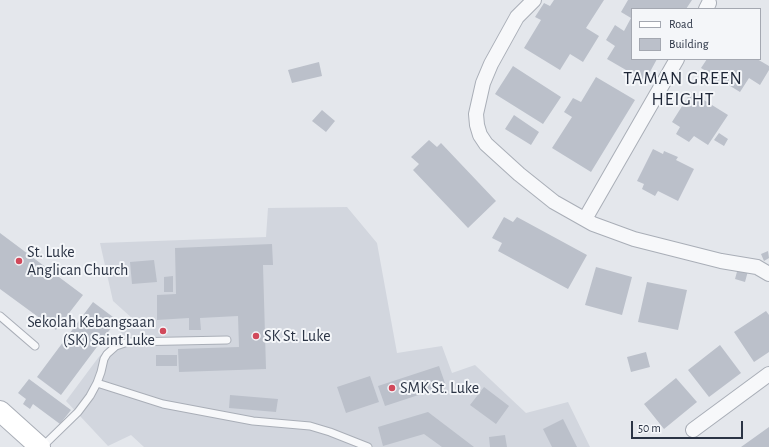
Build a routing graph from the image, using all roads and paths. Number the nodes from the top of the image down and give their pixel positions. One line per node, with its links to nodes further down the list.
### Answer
1 (534, 0): 3 (street)
2 (676, 60): 3 (street)
3 (585, 219): 4 (street)
4 (769, 274)
5 (0, 316): 7 (lane)
6 (227, 340): 9 (lane)
7 (35, 346)
8 (769, 374): 11 (street)
9 (97, 383): 12 (lane); 13 (lane)
10 (0, 411): 12 (street)
11 (693, 430)
12 (41, 447)
13 (368, 447)

